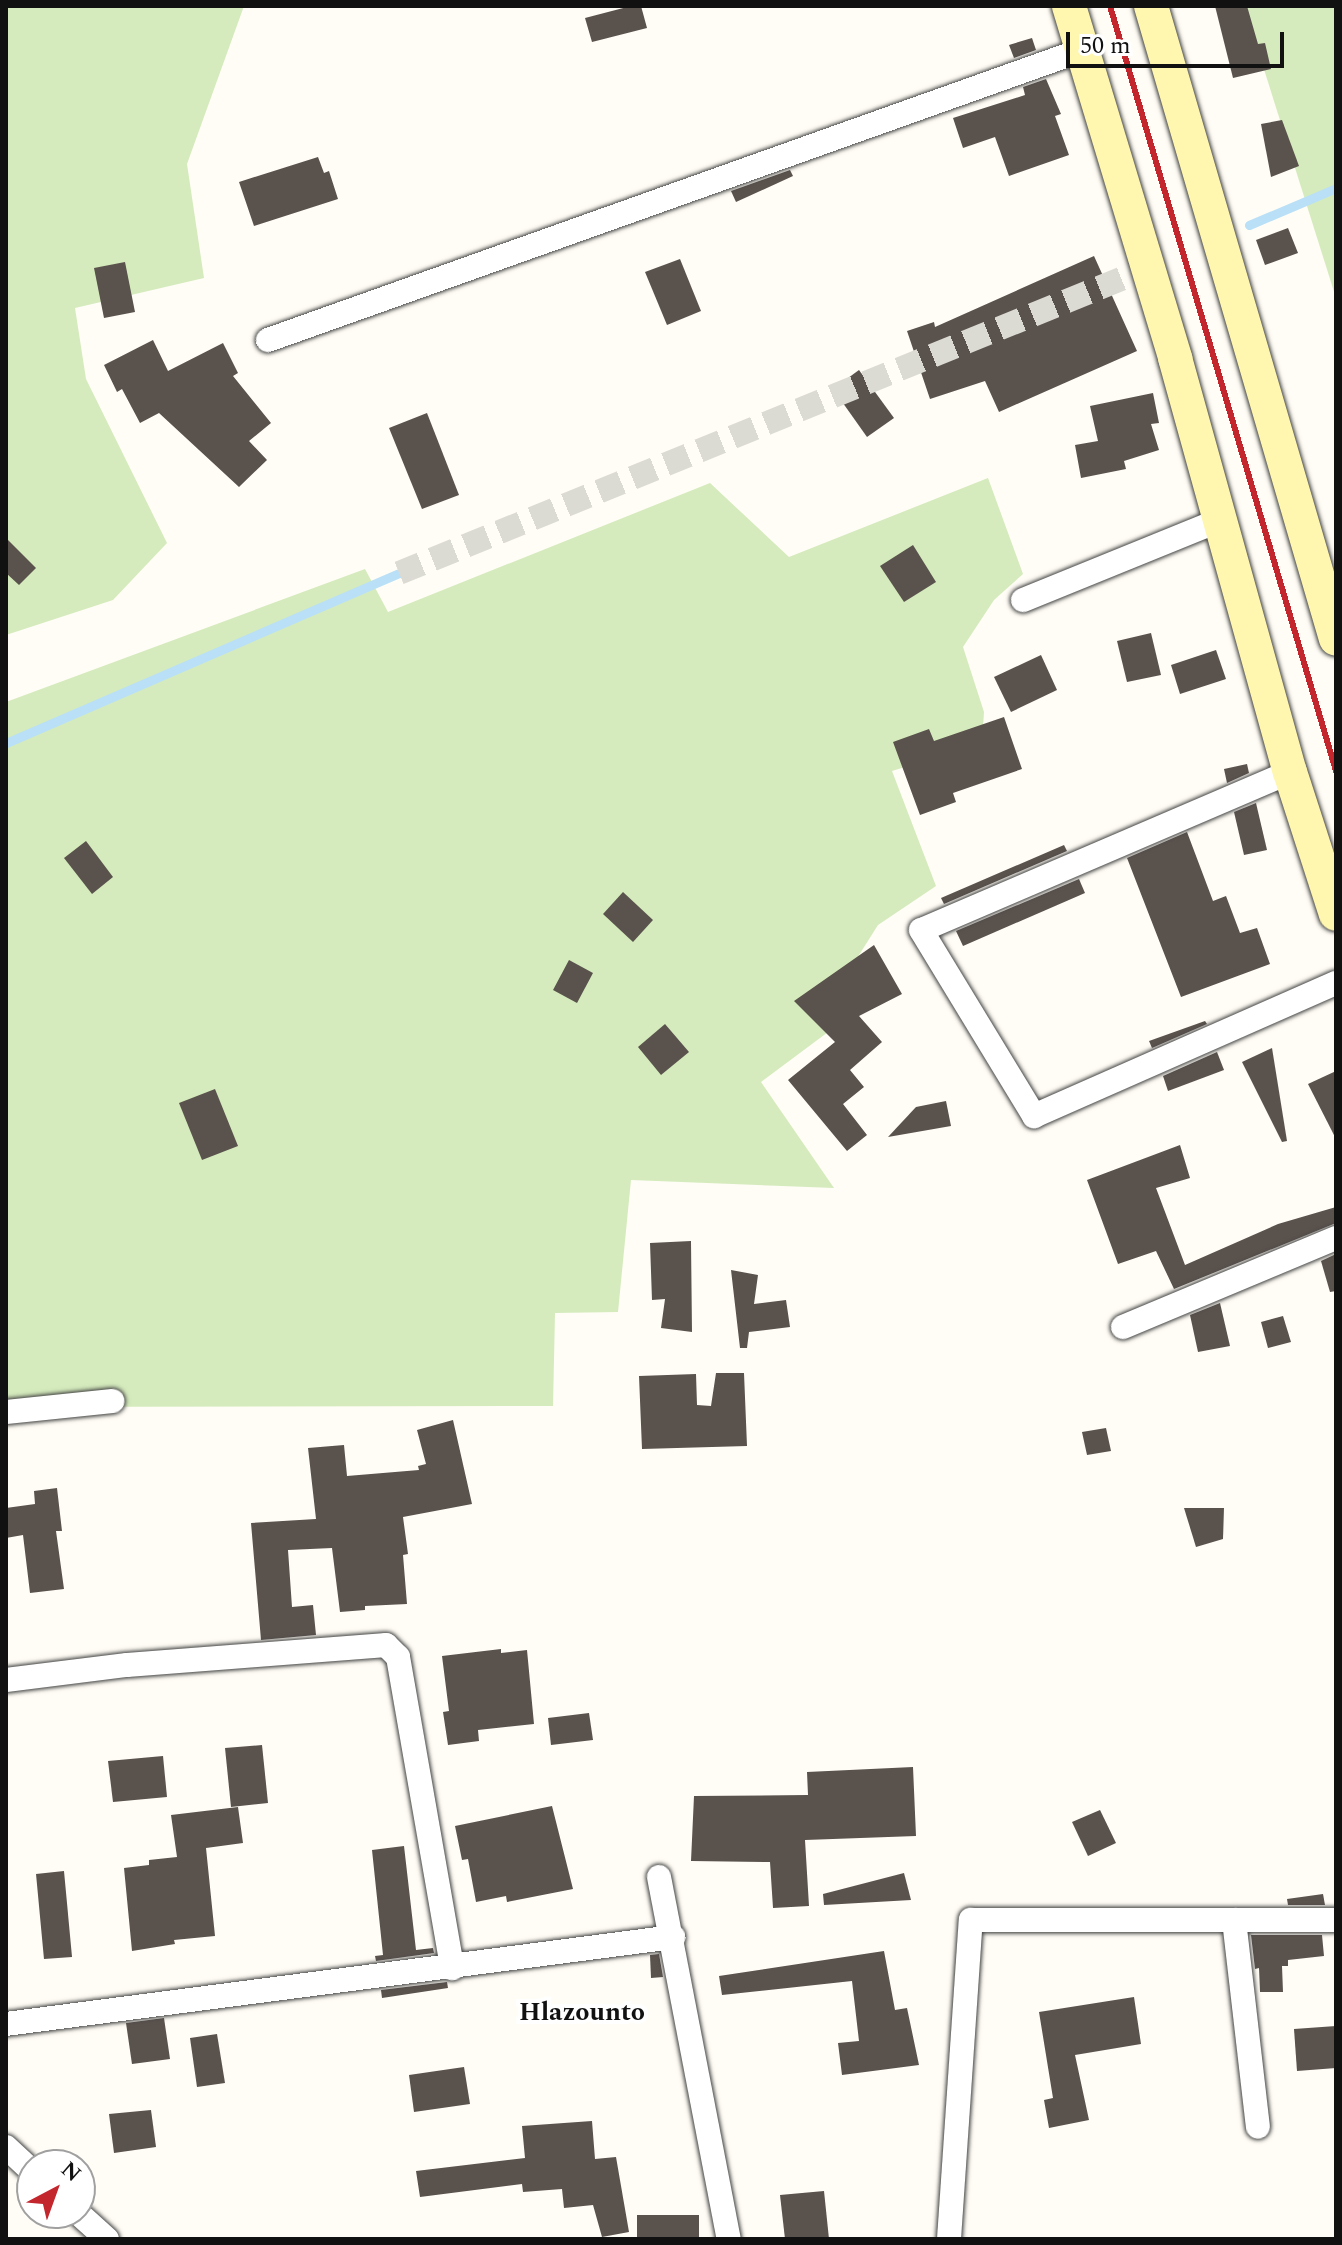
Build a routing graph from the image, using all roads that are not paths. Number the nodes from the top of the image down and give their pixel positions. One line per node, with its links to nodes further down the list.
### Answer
1 (1069, 6): 3 (main road)
2 (1151, 6): 7 (main road)
3 (1082, 50): 4 (street); 5 (main road)
4 (268, 340)
5 (1220, 520): 6 (street); 8 (main road)
6 (1023, 600)
7 (1336, 639)
8 (1290, 772): 9 (main road); 10 (street)
9 (1336, 914)
10 (1336, 983)
11 (1336, 1238): 12 (street)
12 (1123, 1327)
13 (112, 1401): 14 (street)
14 (6, 1412)
15 (6, 1680): 20 (street)
16 (659, 1877): 19 (street)
17 (1234, 1920): 18 (street); 22 (street); 24 (street)
18 (1336, 1920)
19 (673, 1937): 20 (street); 23 (street)
20 (452, 1968): 21 (street)
21 (6, 2024)
22 (1258, 2127)
23 (729, 2239)
24 (949, 2239)

